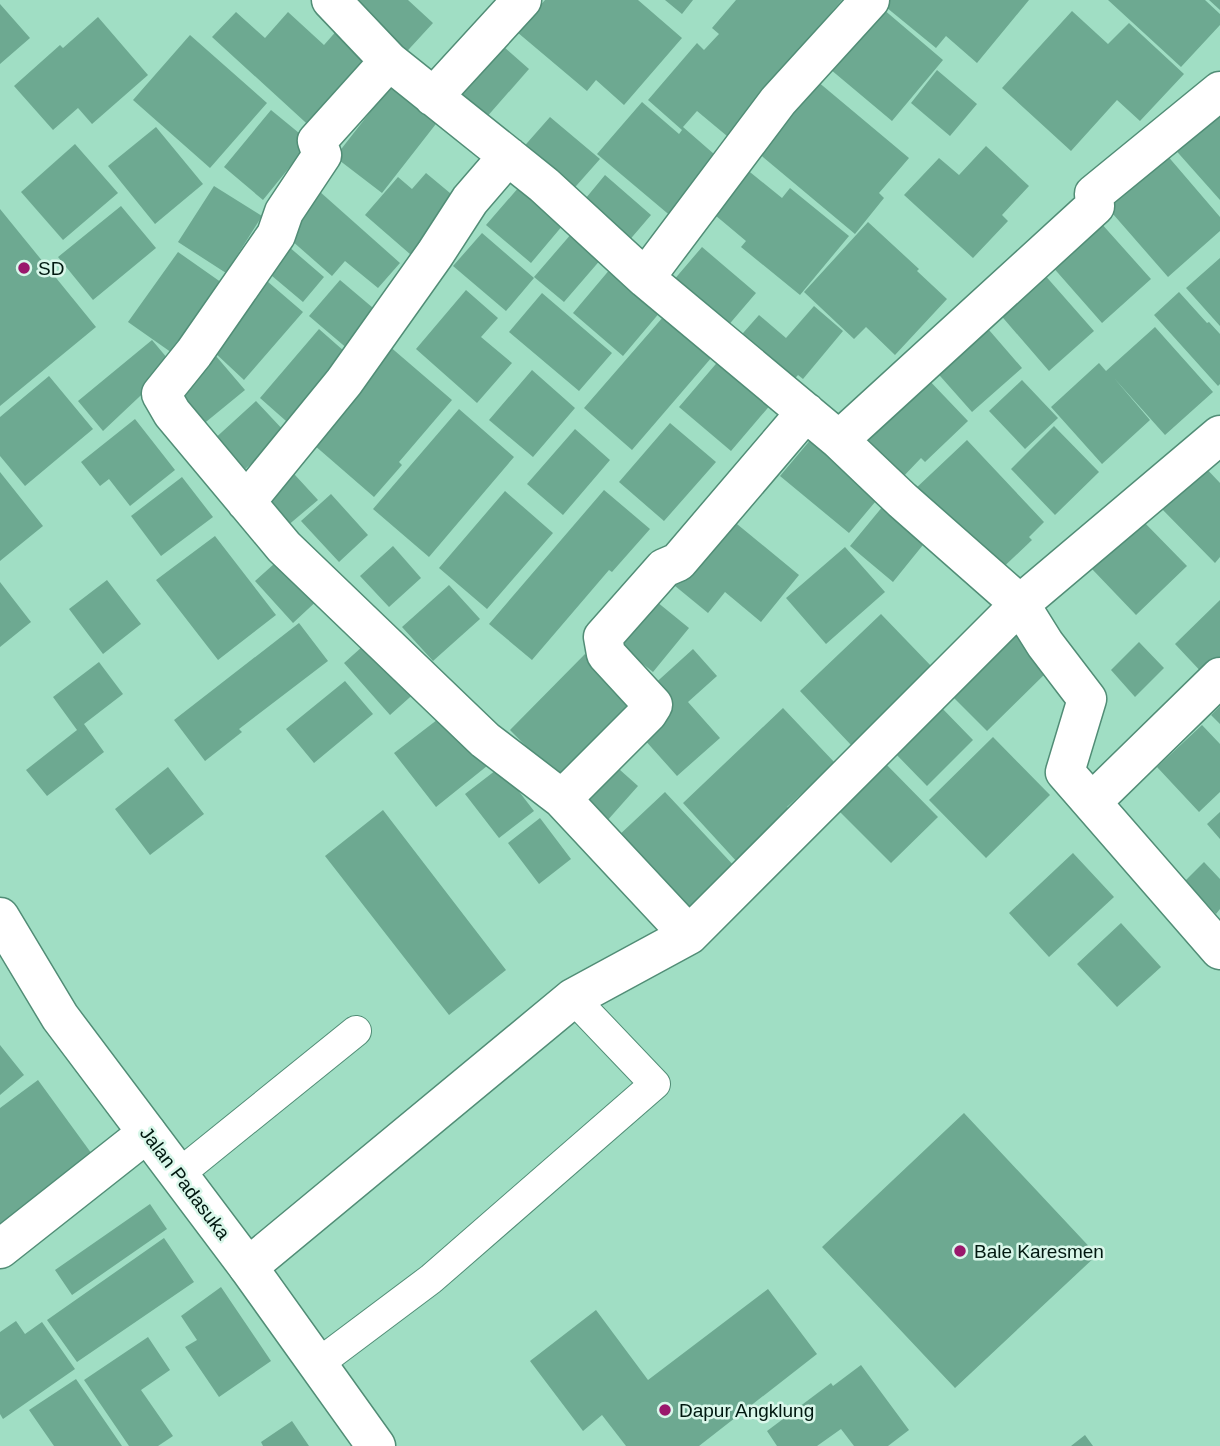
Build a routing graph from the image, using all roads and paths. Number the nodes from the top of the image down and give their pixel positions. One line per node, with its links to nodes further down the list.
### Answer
1 (331, 0): 4 (street)
2 (522, 0): 6 (street)
3 (870, 0): 8 (street)
4 (389, 61): 6 (street); 12 (street)
5 (1220, 91): 11 (street)
6 (433, 97): 7 (street)
7 (508, 156): 8 (street); 12 (street)
8 (645, 278): 9 (street)
9 (806, 412): 11 (street); 15 (street)
10 (1220, 435): 13 (street)
11 (839, 440): 13 (street)
12 (246, 502): 15 (street)
13 (1020, 604): 16 (street); 18 (street)
14 (1220, 677): 16 (street)
15 (562, 799): 18 (street)
16 (1092, 803): 19 (street)
17 (0, 917): 22 (street, Jalan Padasuka)
18 (689, 935): 20 (street)
19 (1217, 939)
20 (573, 998): 25 (street); 26 (lane)
21 (356, 1031): 23 (lane)
22 (147, 1133): 23 (street, Jalan Padasuka); 24 (street)
23 (179, 1174): 25 (street, Jalan Padasuka)
24 (0, 1249)
25 (248, 1267): 26 (street, Jalan Padasuka)
26 (319, 1363): 27 (street, Jalan Padasuka)
27 (376, 1446)

